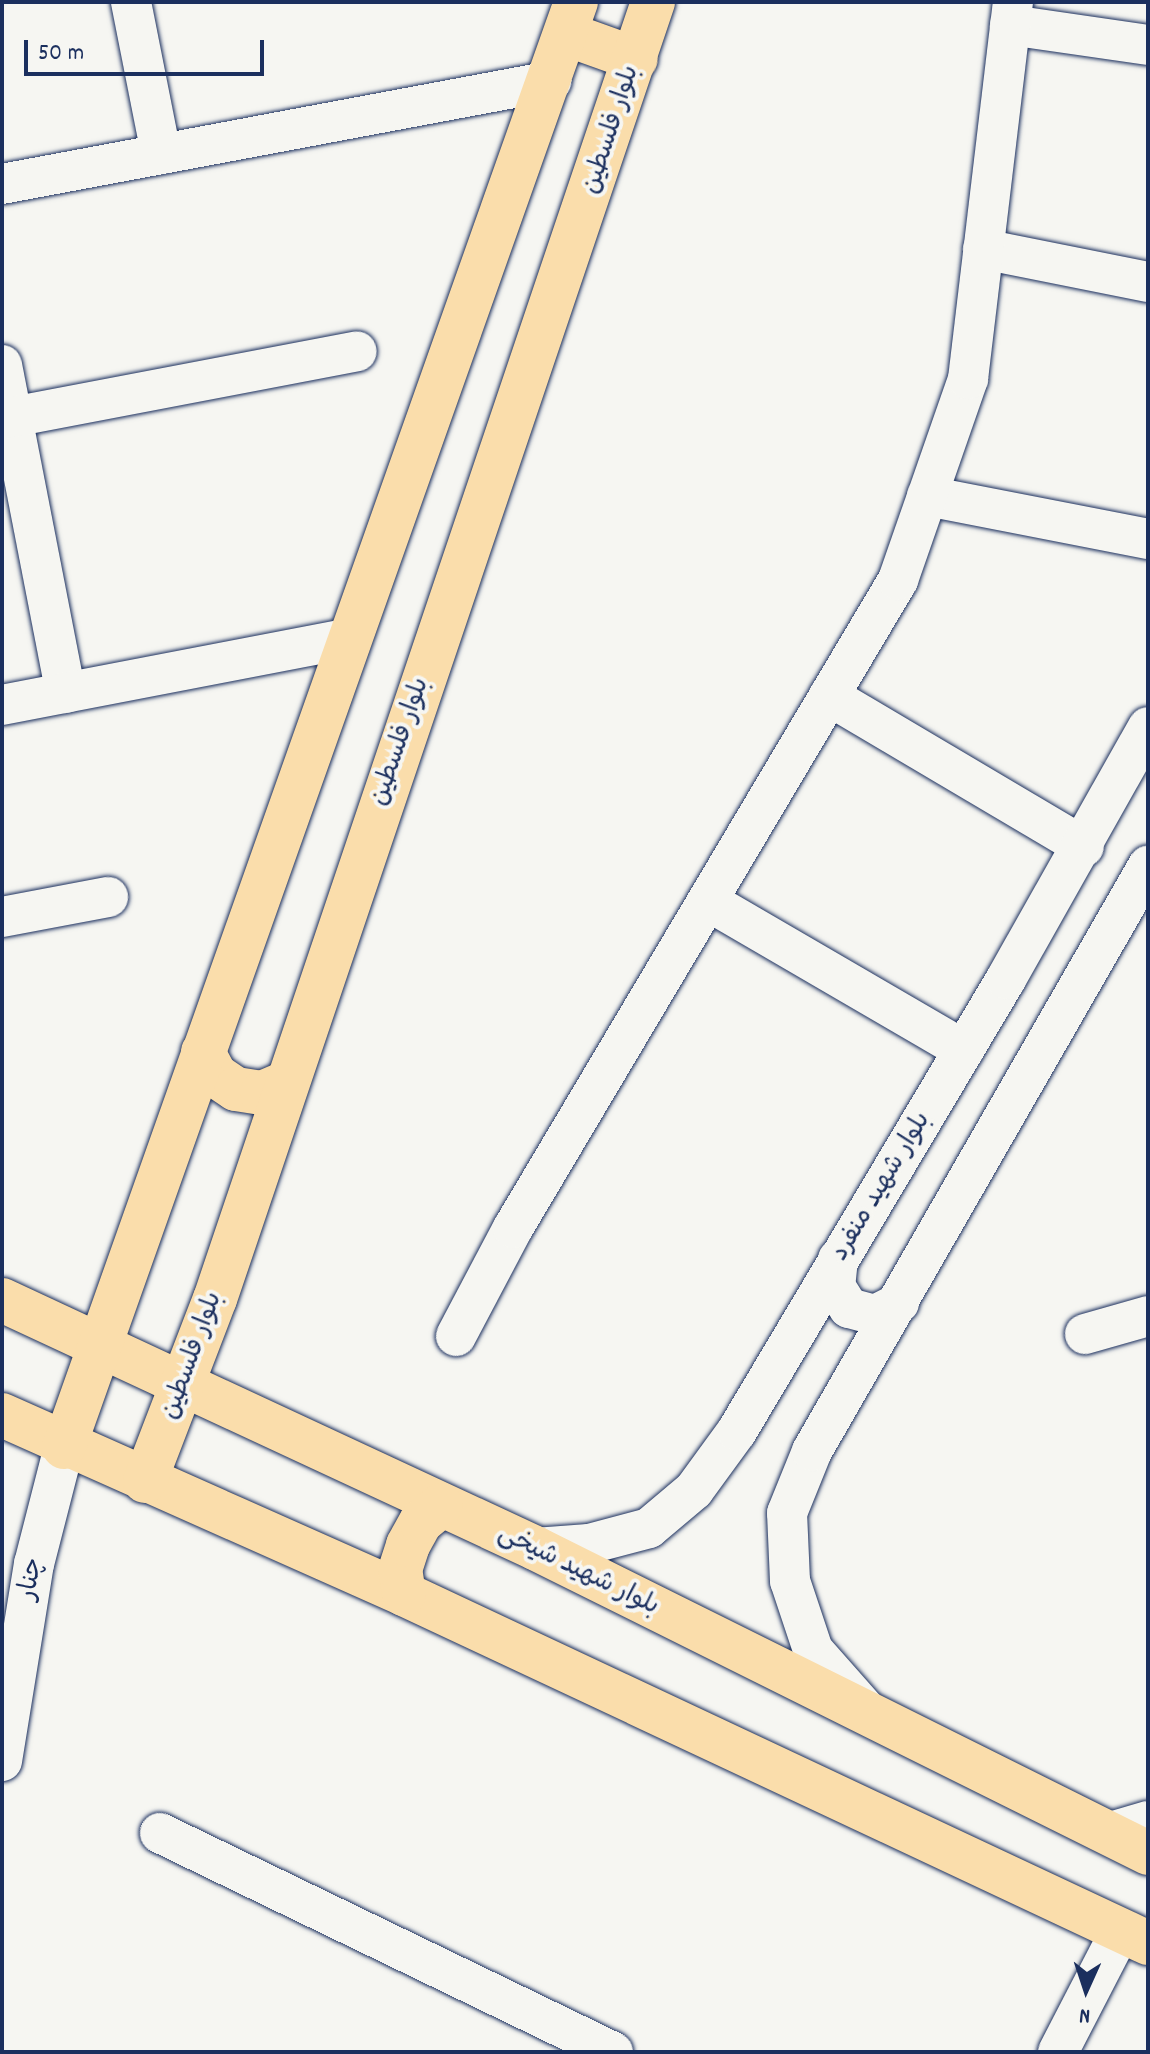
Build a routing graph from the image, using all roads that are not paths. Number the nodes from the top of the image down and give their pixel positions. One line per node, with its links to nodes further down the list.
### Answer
1 (131, 2): 8 (street)
2 (653, 2): 6 (main road, بلوار فلسطین)
3 (1012, 14): 5 (street); 10 (street)
4 (571, 18): 6 (main road); 7 (main road)
5 (1148, 45)
6 (636, 59): 29 (main road, بلوار فلسطین)
7 (551, 81): 8 (street); 17 (main road)
8 (161, 154): 9 (street)
9 (2, 184)
10 (983, 249): 11 (street); 15 (street)
11 (1148, 282)
12 (357, 351): 14 (street)
13 (2, 365): 14 (street)
14 (7, 418): 18 (street)
15 (927, 496): 16 (street); 19 (street)
16 (1148, 539)
17 (350, 638): 18 (street); 28 (main road)
18 (66, 693): 20 (street)
19 (829, 696): 22 (street); 25 (street)
20 (2, 705)
21 (1148, 727): 22 (street, بلوار شهید منفرد)
22 (1084, 847): 27 (street, بلوار شهید منفرد)
23 (1148, 866): 32 (street)
24 (108, 897): 26 (street)
25 (708, 901): 27 (street); 35 (street)
26 (2, 917)
27 (964, 1050): 30 (street, بلوار شهید منفرد)
28 (203, 1052): 29 (main road); 36 (main road)
29 (285, 1083): 37 (main road, بلوار فلسطین)
30 (838, 1259): 32 (street); 42 (street, بلوار شهید منفرد)
31 (2, 1300): 36 (main road, بلوار شهید شیخی)
32 (899, 1303): 45 (street)
33 (1148, 1316): 34 (street)
34 (1085, 1334)
35 (456, 1336)
36 (100, 1350): 37 (main road, بلوار شهید شیخی); 39 (main road)
37 (182, 1386): 40 (main road, بلوار فلسطین); 41 (main road, بلوار شهید شیخی)
38 (2, 1415): 39 (main road)
39 (64, 1447): 40 (main road); 44 (street, چنار)
40 (145, 1481): 43 (main road)
41 (441, 1505): 42 (main road, بلوار شهید شیخی); 43 (main road)
42 (535, 1548): 45 (main road, بلوار شهید شیخی)
43 (404, 1594): 51 (main road)
44 (8, 1700): 46 (street, چنار)
45 (872, 1716): 49 (main road, بلوار شهید شیخی)
46 (2, 1761)
47 (1148, 1821): 49 (street)
48 (160, 1833): 52 (street)
49 (1107, 1833): 50 (main road, بلوار شهید شیخی)
50 (1148, 1853)
51 (1135, 1937): 53 (street)
52 (587, 2046)
53 (1058, 2052)

